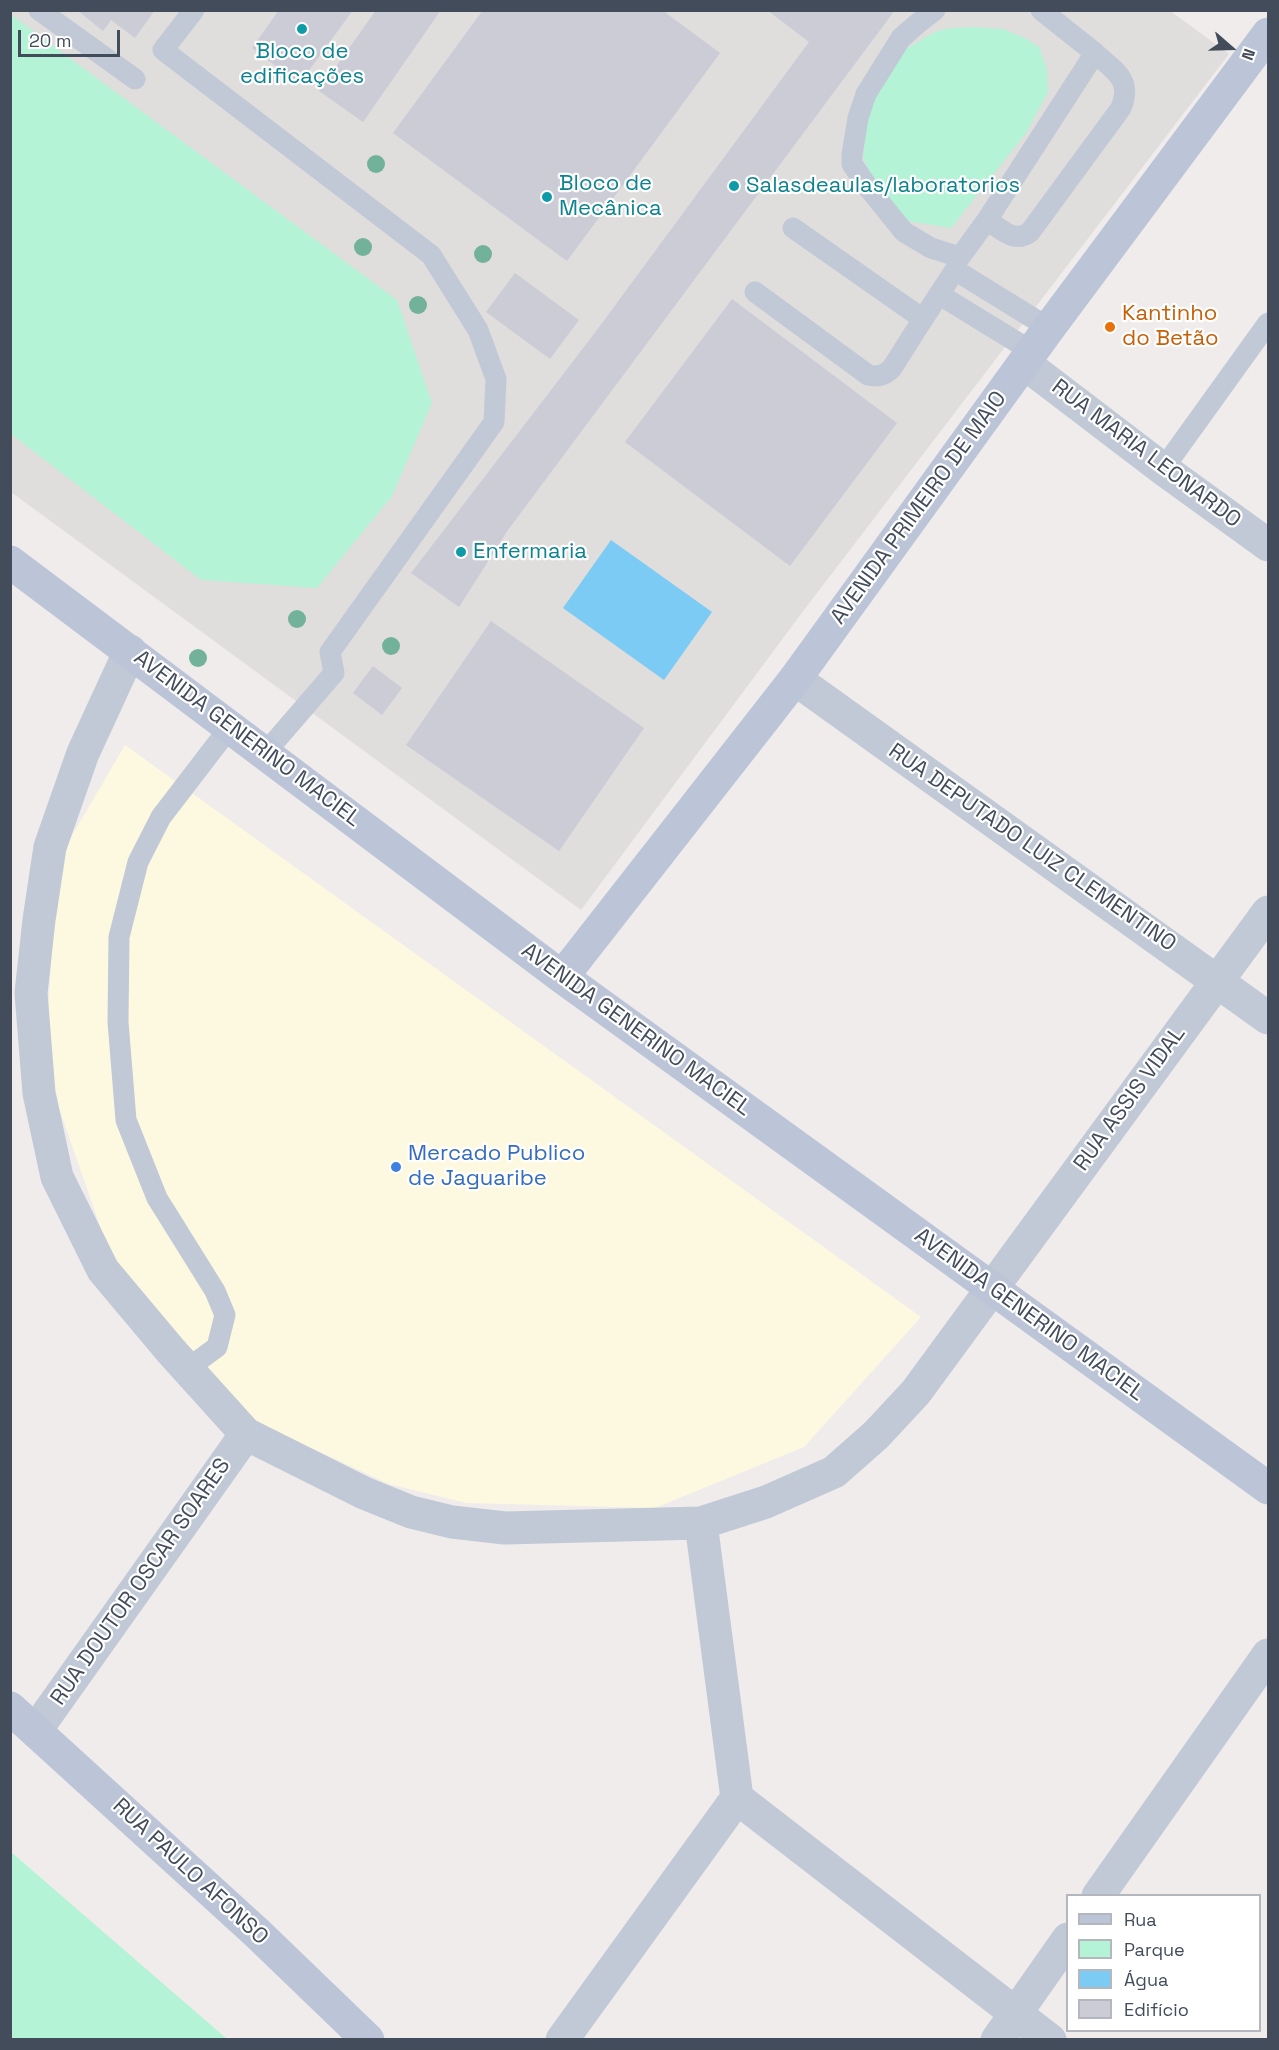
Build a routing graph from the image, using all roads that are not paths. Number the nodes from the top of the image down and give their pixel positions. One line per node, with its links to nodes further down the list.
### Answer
1 (39, 10): 7 (lane)
2 (194, 10): 21 (lane)
3 (935, 10): 8 (lane)
4 (1041, 10): 6 (lane)
5 (1269, 34): 14 (street, AVENIDA PRIMEIRO DE MAIO)
6 (1095, 53): 8 (lane); 8 (lane)
7 (135, 79)
8 (987, 220)
9 (793, 228): 12 (lane)
10 (755, 292): 12 (lane)
11 (940, 295): 12 (lane); 14 (lane); 14 (lane)
12 (923, 319)
13 (1269, 323): 15 (lane)
14 (1035, 348): 15 (street, RUA MARIA LEONARDO); 19 (street, AVENIDA PRIMEIRO DE MAIO)
15 (1163, 469): 16 (street, RUA MARIA LEONARDO)
16 (1269, 545)
17 (10, 562): 18 (street, AVENIDA GENERINO MACIEL)
18 (130, 651): 20 (street, AVENIDA GENERINO MACIEL); 25 (street)
19 (795, 679): 23 (street, AVENIDA PRIMEIRO DE MAIO); 24 (street, RUA DEPUTADO LUIZ CLEMENTINO)
20 (230, 727): 21 (street, AVENIDA GENERINO MACIEL); 28 (lane)
21 (265, 753): 23 (street, AVENIDA GENERINO MACIEL)
22 (1269, 912): 24 (street, RUA ASSIS VIDAL)
23 (562, 976): 27 (street, AVENIDA GENERINO MACIEL)
24 (1218, 980): 26 (street, RUA DEPUTADO LUIZ CLEMENTINO); 27 (street, RUA ASSIS VIDAL)
25 (21, 994): 28 (street)
26 (1269, 1018)
27 (991, 1287): 30 (street, AVENIDA GENERINO MACIEL); 31 (street, RUA ASSIS VIDAL)
28 (187, 1370): 29 (street)
29 (246, 1434): 31 (street, RUA ASSIS VIDAL); 34 (street, RUA DOUTOR OSCAR SOARES)
30 (1269, 1488)
31 (701, 1523): 35 (street)
32 (1269, 1655): 36 (street)
33 (10, 1708): 34 (street, RUA PAULO AFONSO)
34 (36, 1730): 39 (street, RUA PAULO AFONSO)
35 (737, 1798): 38 (street); 40 (street)
36 (1099, 1894)
37 (1066, 1942): 38 (street)
38 (1006, 2027): 41 (street)
39 (368, 2040)
40 (562, 2040)
41 (1050, 2040)

